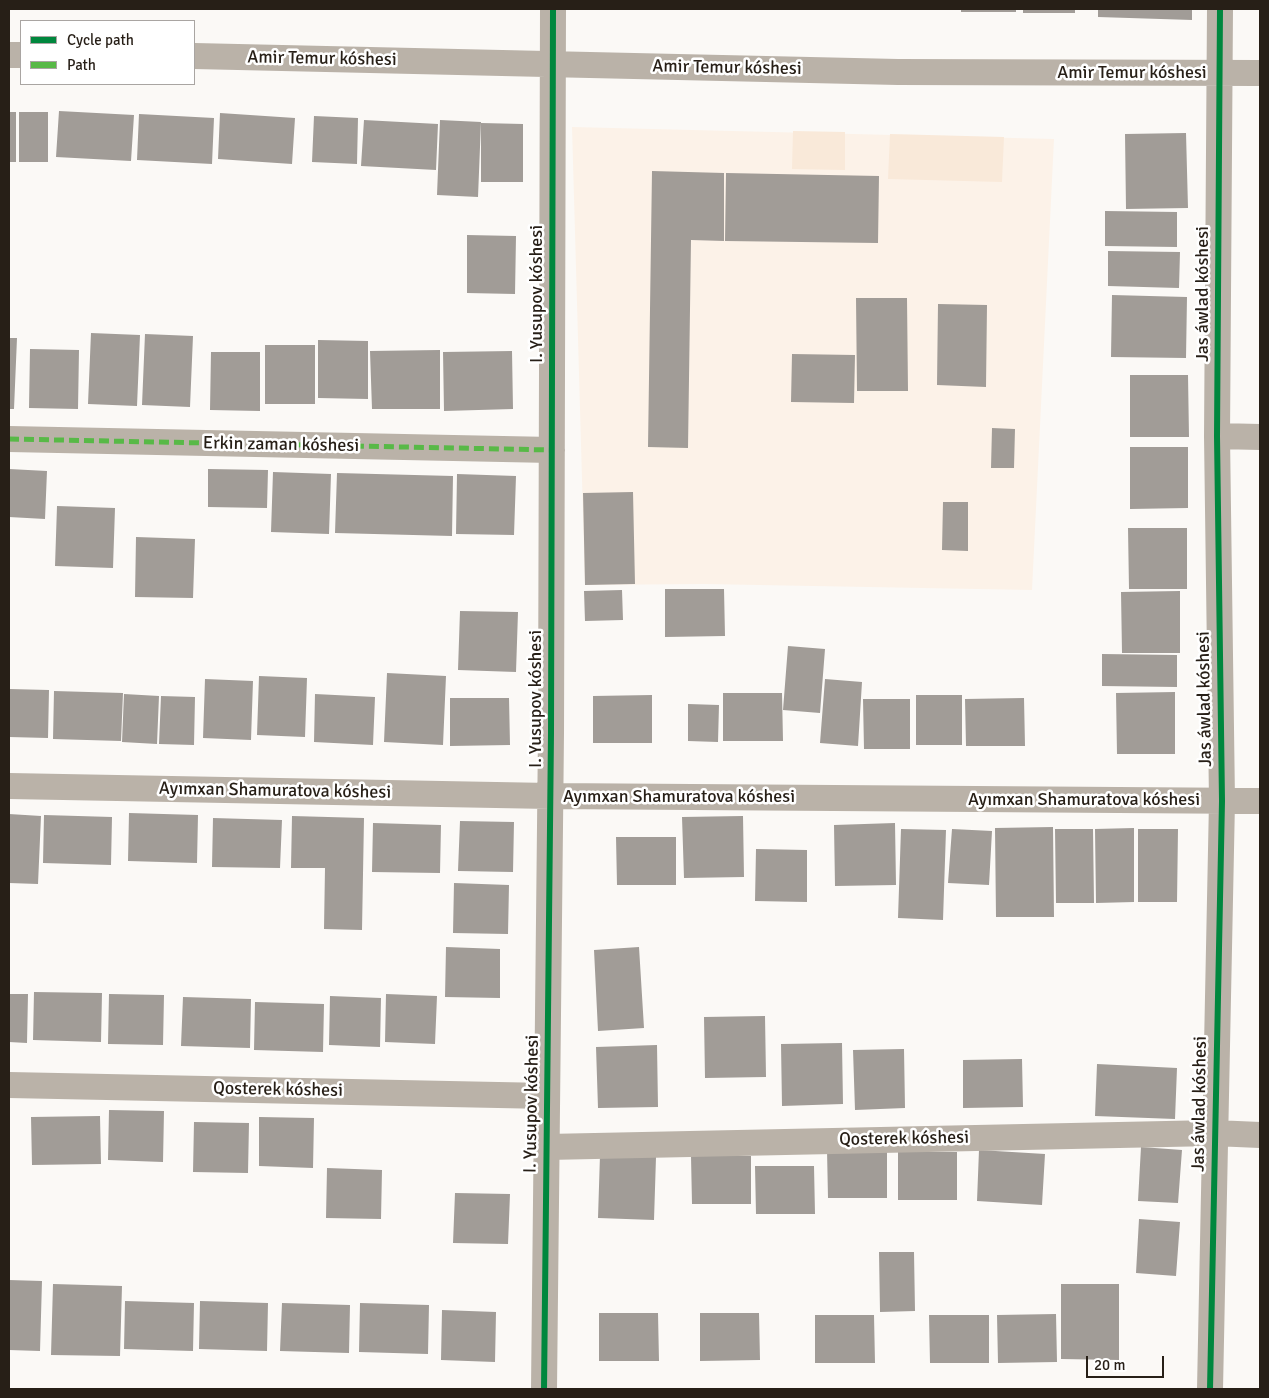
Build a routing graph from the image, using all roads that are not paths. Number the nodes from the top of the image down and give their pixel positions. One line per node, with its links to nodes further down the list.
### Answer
1 (553, 9): 4 (street, I. Yusupov kóshesi)
2 (1220, 9): 5 (street, Jas áwlad kóshesi)
3 (195, 56): 4 (street, Amir Temur kóshesi)
4 (552, 64): 5 (street, Amir Temur kóshesi); 10 (street, I. Yusupov kóshesi)
5 (1219, 72): 6 (street, Amir Temur kóshesi); 7 (street, Jas áwlad kóshesi)
6 (1260, 73)
7 (1217, 436): 8 (street); 13 (street, Jas áwlad kóshesi)
8 (1260, 437)
9 (9, 439): 10 (street, Erkin zaman kóshesi)
10 (552, 450): 12 (street, I. Yusupov kóshesi)
11 (9, 786): 12 (street, Ayımxan Shamuratova kóshesi)
12 (550, 796): 13 (street, Ayımxan Shamuratova kóshesi); 16 (street, I. Yusupov kóshesi)
13 (1222, 801): 14 (street, Ayımxan Shamuratova kóshesi); 17 (street, Jas áwlad kóshesi)
14 (1260, 801)
15 (9, 1085): 16 (street, Qosterek kóshesi)
16 (547, 1096): 19 (street, I. Yusupov kóshesi)
17 (1214, 1133): 18 (street, Qosterek kóshesi); 19 (street, Qosterek kóshesi); 21 (street, Jas áwlad kóshesi)
18 (1260, 1135)
19 (547, 1147): 20 (street, I. Yusupov kóshesi)
20 (544, 1389)
21 (1210, 1389)

